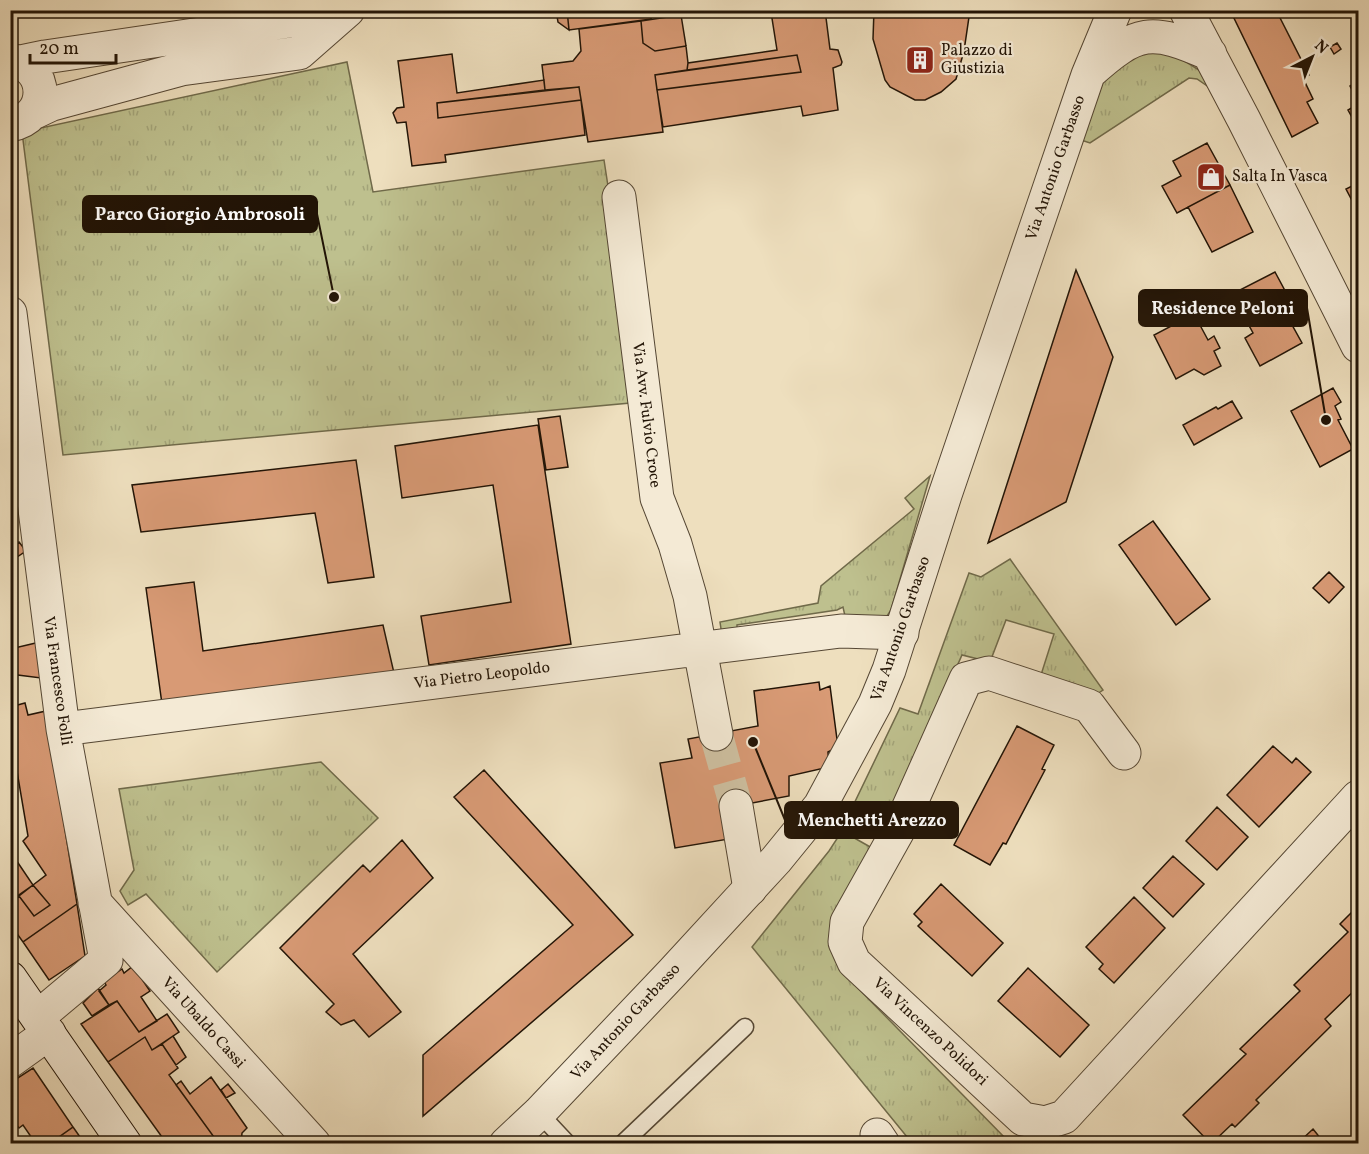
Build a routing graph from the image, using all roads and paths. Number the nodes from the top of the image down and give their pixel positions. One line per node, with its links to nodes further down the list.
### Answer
1 (1098, 10): 8 (street, Via Antonio Garbasso)
2 (1115, 10): 8 (street, Via Antonio Garbasso)
3 (1186, 10): 6 (street)
4 (338, 19): 5 (street); 9 (street)
5 (139, 43): 7 (street); 9 (lane)
6 (1210, 54): 8 (street, Via Antonio Garbasso); 13 (street)
7 (16, 61): 10 (street)
8 (1088, 75): 14 (street, Via Antonio Garbasso)
9 (146, 79): 10 (street)
10 (17, 124)
11 (619, 197): 15 (street, Via Avv. Fulvio Croce)
12 (10, 313): 16 (street, Via Francesco Folli)
13 (1359, 346)
14 (902, 633): 15 (street, Via Pietro Leopoldo); 21 (street, Via Antonio Garbasso)
15 (700, 648): 16 (street, Via Pietro Leopoldo); 17 (street, Via Avv. Fulvio Croce)
16 (63, 729): 22 (street, Via Francesco Folli)
17 (716, 734)
18 (1124, 753): 28 (street, Via Vincenzo Polidori)
19 (1359, 797): 28 (street)
20 (736, 806): 21 (street)
21 (750, 889): 27 (street, Via Antonio Garbasso)
22 (94, 902): 24 (street, Via Francesco Folli); 30 (street, Via Ubaldo Cassi)
23 (10, 978): 24 (street)
24 (43, 1025): 26 (street); 29 (street)
25 (746, 1027): 33 (lane)
26 (10, 1060)
27 (539, 1113): 31 (street, Via Antonio Garbasso); 32 (lane)
28 (1064, 1117): 34 (street)
29 (125, 1143)
30 (314, 1143)
31 (506, 1143)
32 (568, 1143)
33 (622, 1143)
34 (1040, 1143)

